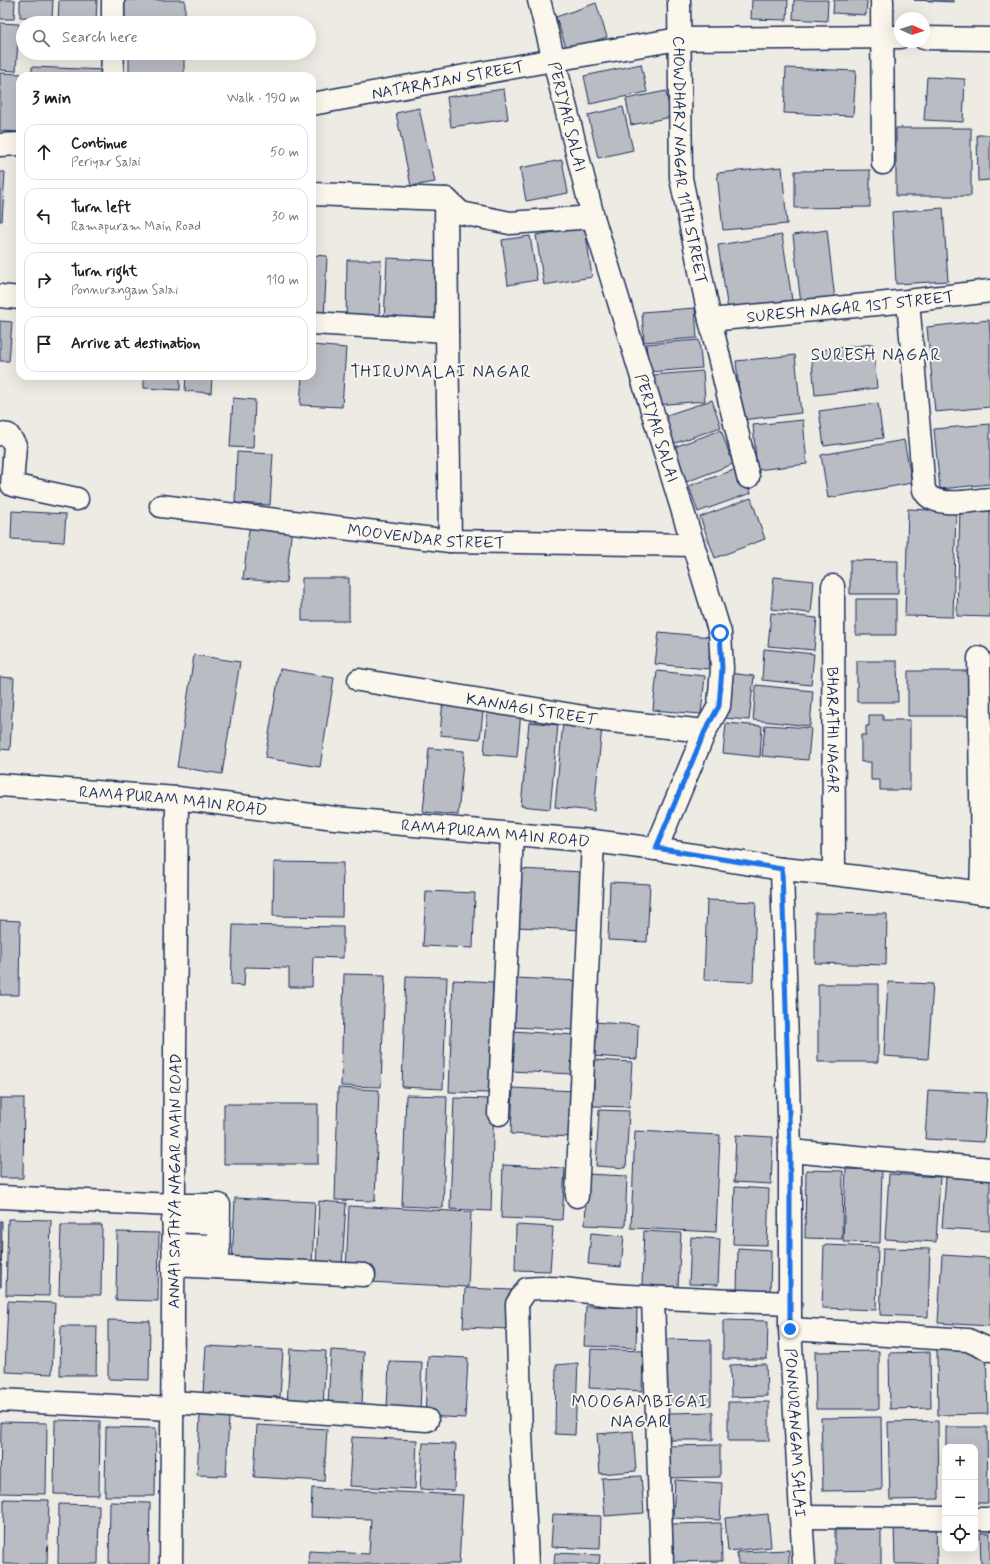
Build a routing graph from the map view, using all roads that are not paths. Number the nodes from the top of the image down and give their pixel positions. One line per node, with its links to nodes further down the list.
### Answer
1 (113, 0): 5 (street)
2 (539, 0): 11 (street, PERIYAR SALAI)
3 (679, 0): 8 (street, CHOWDHARY NAGAR 11TH STREET)
4 (882, 0): 6 (street)
5 (113, 16)
6 (891, 37): 8 (street, NATARAJAN STREET); 16 (street)
7 (930, 38): 9 (street)
8 (679, 39): 11 (street, NATARAJAN STREET); 24 (street, CHOWDHARY NAGAR 11TH STREET)
9 (990, 39)
10 (113, 60): 12 (street)
11 (554, 60): 13 (street, NATARAJAN STREET); 19 (street, PERIYAR SALAI)
12 (112, 72)
13 (316, 103)
14 (16, 144): 15 (street)
15 (0, 145)
16 (883, 163)
17 (316, 194): 18 (street)
18 (446, 199): 19 (street); 26 (street)
19 (593, 217): 33 (street, PERIYAR SALAI)
20 (990, 290): 23 (street, SURESH NAGAR 1ST STREET)
21 (0, 296): 22 (street)
22 (16, 298)
23 (908, 301): 24 (street, SURESH NAGAR 1ST STREET); 29 (street)
24 (710, 320): 28 (street, CHOWDHARY NAGAR 11TH STREET)
25 (316, 323): 26 (street)
26 (447, 331): 32 (street)
27 (0, 434): 30 (street)
28 (748, 477)
29 (990, 498)
30 (77, 499)
31 (161, 506): 32 (street, MOOVENDAR STREET)
32 (450, 541): 33 (street, MOOVENDAR STREET)
33 (693, 545): 37 (street, PERIYAR SALAI)
34 (833, 586): 44 (street, BHARATHI NAGAR)
35 (979, 658): 45 (street)
36 (359, 680): 37 (street, KANNAGI STREET)
37 (705, 731): 42 (street, PERIYAR SALAI)
38 (0, 786): 39 (street, RAMAPURAM MAIN ROAD)
39 (177, 798): 40 (street, RAMAPURAM MAIN ROAD); 51 (street, ANNAI SATHYA NAGAR MAIN ROAD)
40 (512, 835): 41 (street, RAMAPURAM MAIN ROAD); 46 (street)
41 (592, 841): 42 (street, RAMAPURAM MAIN ROAD); 49 (street)
42 (656, 848): 43 (street, RAMAPURAM MAIN ROAD)
43 (782, 869): 44 (street, RAMAPURAM MAIN ROAD); 47 (street, PONNURANGAM SALAI)
44 (834, 874): 45 (street, RAMAPURAM MAIN ROAD)
45 (985, 893)
46 (499, 1114)
47 (790, 1151): 48 (street); 57 (street, PONNURANGAM SALAI)
48 (990, 1169)
49 (577, 1196)
50 (0, 1197): 51 (street)
51 (173, 1213): 52 (street); 53 (street, ANNAI SATHYA NAGAR MAIN ROAD)
52 (218, 1246): 53 (street); 54 (street)
53 (173, 1255): 54 (street); 61 (street, ANNAI SATHYA NAGAR MAIN ROAD)
54 (218, 1267): 55 (street)
55 (364, 1276)
56 (653, 1298): 57 (street); 68 (street); 69 (street)
57 (790, 1303): 58 (street, PONNURANGAM SALAI)
58 (790, 1329): 59 (street); 63 (street, PONNURANGAM SALAI)
59 (990, 1350)
60 (0, 1400): 61 (street)
61 (172, 1406): 62 (street); 67 (street, ANNAI SATHYA NAGAR MAIN ROAD)
62 (427, 1420)
63 (802, 1518): 64 (street); 70 (street, PONNURANGAM SALAI)
64 (942, 1518)
65 (978, 1518): 66 (street)
66 (990, 1519)
67 (171, 1564)
68 (527, 1564)
69 (662, 1564)
70 (804, 1564)

